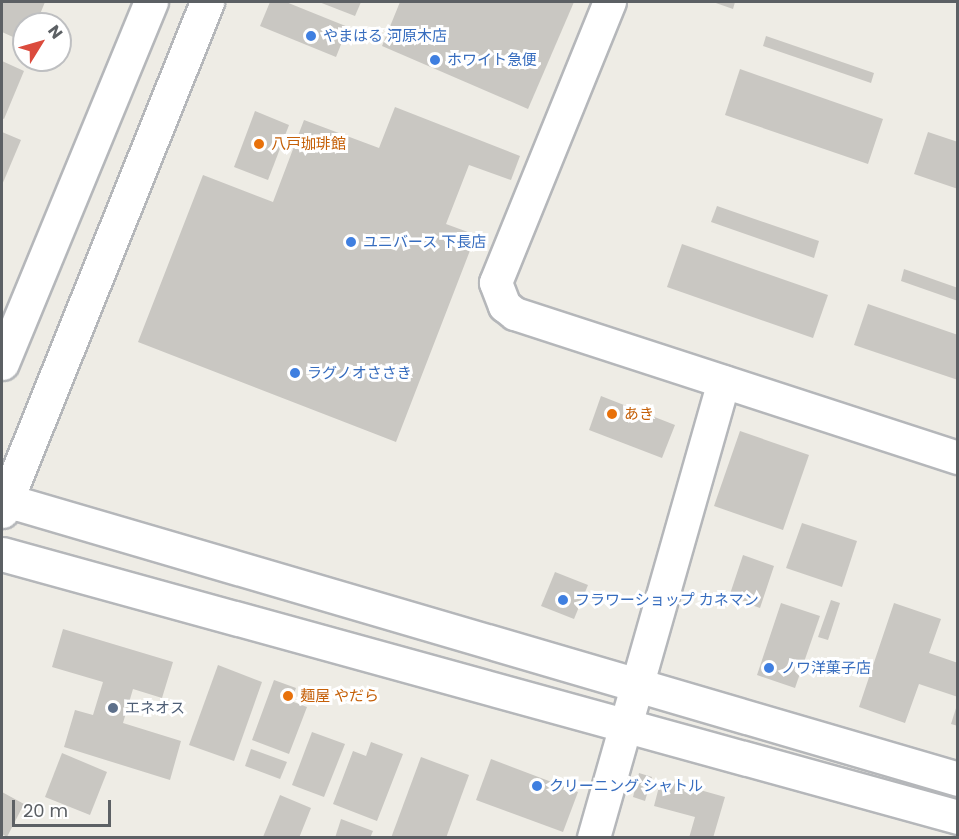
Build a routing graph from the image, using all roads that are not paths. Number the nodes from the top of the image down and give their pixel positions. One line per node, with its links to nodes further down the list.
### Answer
1 (151, 2): 4 (street)
2 (207, 2): 7 (street)
3 (610, 2): 5 (street)
4 (2, 363)
5 (724, 381): 6 (street); 9 (street)
6 (957, 458)
7 (3, 502): 9 (street)
8 (2, 554): 10 (street)
9 (637, 689): 10 (street); 11 (street)
10 (627, 723): 12 (street); 13 (street)
11 (957, 779)
12 (957, 817)
13 (594, 837)

